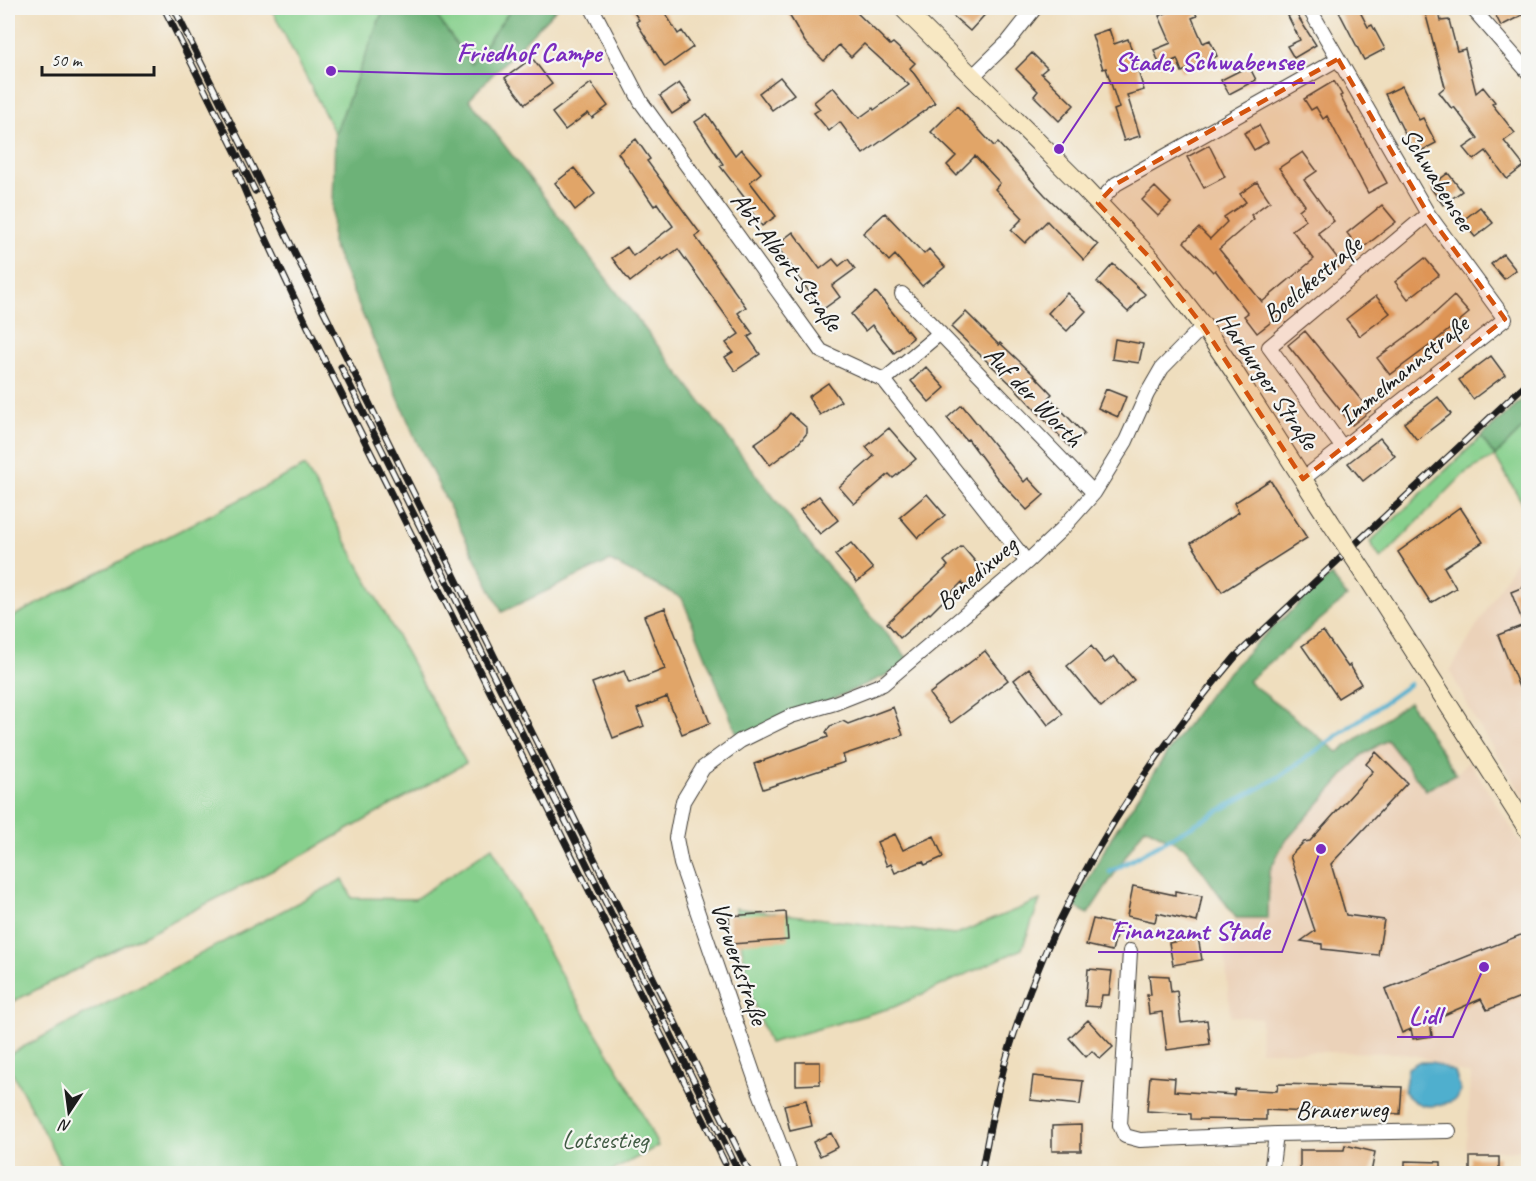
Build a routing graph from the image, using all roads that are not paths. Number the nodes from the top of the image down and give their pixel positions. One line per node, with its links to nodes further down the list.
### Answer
1 (592, 8): 15 (street, Abt-Albert-Straße)
2 (903, 8): 8 (main road, Harburger Straße)
3 (1035, 8): 8 (street)
4 (1309, 8): 6 (street, Schwabensee)
5 (1472, 8): 7 (street)
6 (1338, 59): 9 (street); 10 (street, Schwabensee)
7 (1528, 72)
8 (972, 77): 9 (main road, Harburger Straße)
9 (1098, 203): 13 (main road, Harburger Straße)
10 (1428, 214): 12 (street, Schwabensee); 16 (street, Boelckestraße)
11 (902, 294): 14 (street, Auf der Worth)
12 (1505, 319): 16 (street, Immelmannstraße)
13 (1203, 326): 17 (main road, Harburger Straße); 18 (street, Benedixweg)
14 (940, 333): 15 (street); 18 (street, Auf der Worth)
15 (884, 380): 19 (street, Abt-Albert-Straße)
16 (1344, 448): 17 (street, Immelmannstraße)
17 (1303, 479): 21 (main road, Harburger Straße, bridge)
18 (1094, 493): 19 (street, Benedixweg)
19 (1027, 562): 20 (street, Benedixweg)
20 (703, 768): 25 (street, Vorwerkstraße)
21 (1528, 830)
22 (1130, 951): 24 (street)
23 (1449, 1131): 24 (street, Brauerweg)
24 (1276, 1134): 26 (street, Brauerweg)
25 (791, 1173)
26 (1270, 1173)

